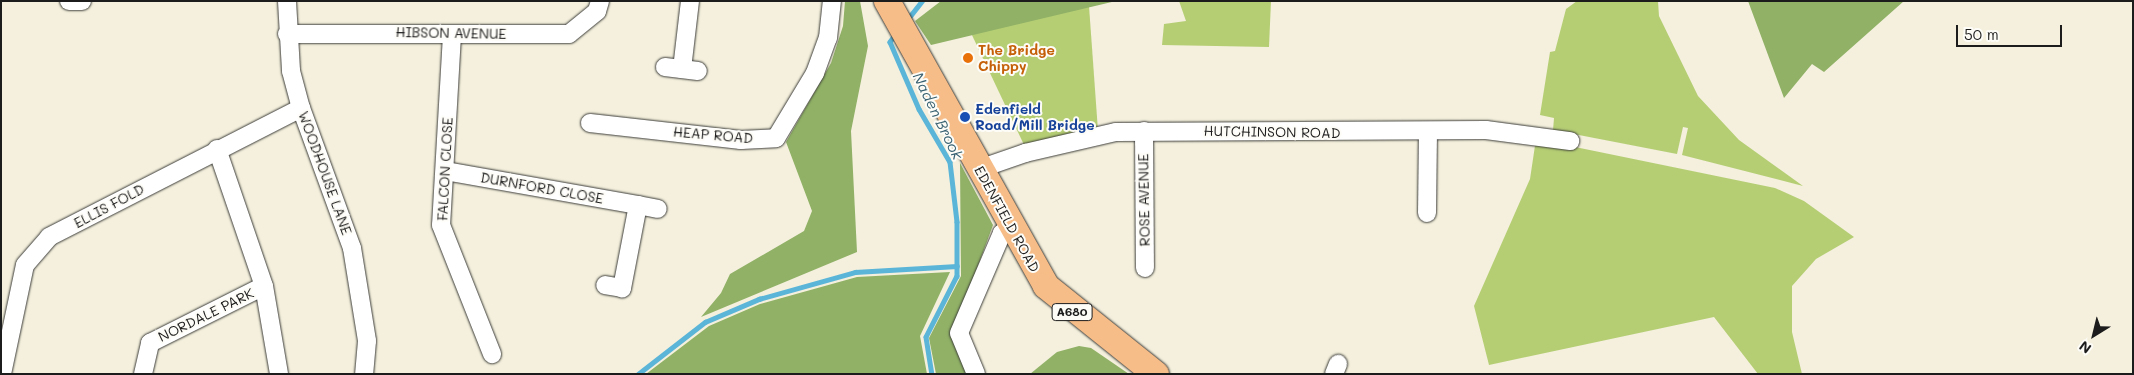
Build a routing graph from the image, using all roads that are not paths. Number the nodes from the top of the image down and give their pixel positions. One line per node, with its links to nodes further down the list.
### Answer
1 (69, 1): 2 (street)
2 (82, 1)
3 (287, 1): 8 (street, WOODHOUSE LANE)
4 (600, 1): 9 (street, HIBSON AVENUE)
5 (690, 1): 10 (street)
6 (832, 1): 12 (street, HEAP ROAD)
7 (895, 18): 17 (main road, EDENFIELD ROAD / A680)
8 (287, 34): 9 (street, HIBSON AVENUE); 11 (street, WOODHOUSE LANE)
9 (452, 34): 18 (street, FALCON CLOSE)
10 (682, 69)
11 (301, 108): 16 (street, ELLIS FOLD); 30 (street, WOODHOUSE LANE)
12 (590, 123)
13 (1144, 131): 14 (street, HUTCHINSON ROAD); 17 (street, HUTCHINSON ROAD); 23 (street, ROSE AVENUE)
14 (1428, 131): 15 (street, HUTCHINSON ROAD); 21 (street)
15 (1570, 141)
16 (217, 149): 25 (street, NORDALE PARK); 27 (street, ELLIS FOLD)
17 (980, 169): 22 (main road, EDENFIELD ROAD / A680)
18 (445, 171): 19 (street, DURNFORD CLOSE); 26 (street, FALCON CLOSE)
19 (638, 205): 20 (street, DURNFORD CLOSE); 24 (street)
20 (658, 209)
21 (1427, 213)
22 (1013, 227): 31 (street); 32 (main road, EDENFIELD ROAD / A680)
23 (1145, 268)
24 (605, 285)
25 (264, 286): 28 (street, NORDALE PARK); 29 (street, NORDALE PARK)
26 (491, 354)
27 (2, 374)
28 (143, 374)
29 (279, 374)
30 (364, 374)
31 (976, 374)
32 (1156, 374)

